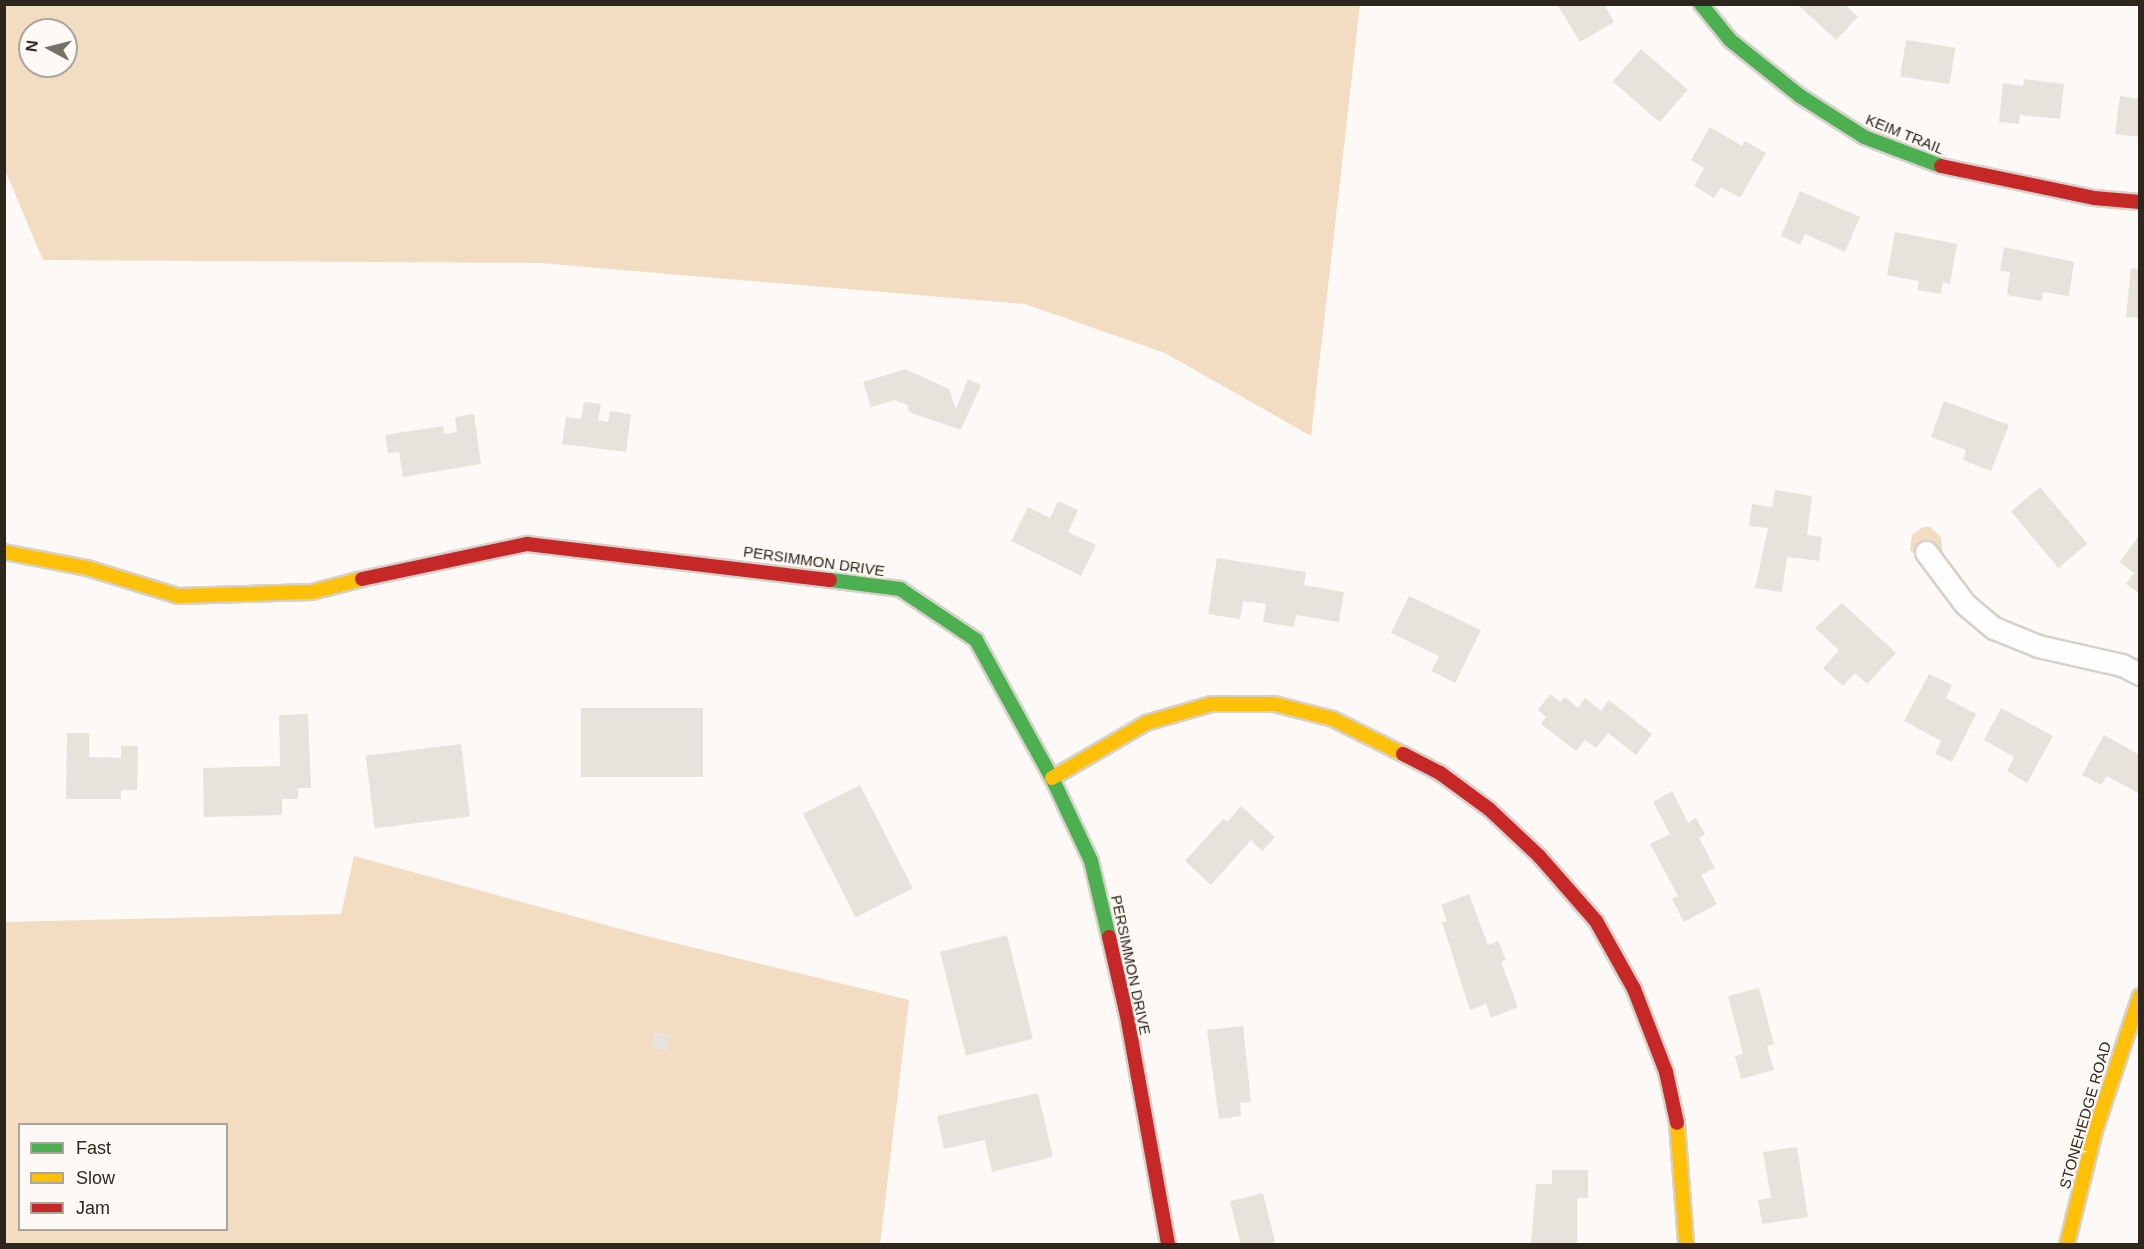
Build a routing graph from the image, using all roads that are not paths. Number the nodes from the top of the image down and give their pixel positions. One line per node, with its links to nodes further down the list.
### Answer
1 (1701, 4): 2 (street, KEIM TRAIL)
2 (2139, 202)
3 (4, 552): 6 (street, PERSIMMON DRIVE)
4 (1926, 552): 5 (street)
5 (2139, 674)
6 (1052, 778): 9 (street, PERSIMMON DRIVE); 10 (street)
7 (2139, 996): 8 (street, STONEHEDGE ROAD)
8 (2132, 1040): 11 (street, STONEHEDGE ROAD)
9 (1167, 1245)
10 (1686, 1245)
11 (2067, 1245)

